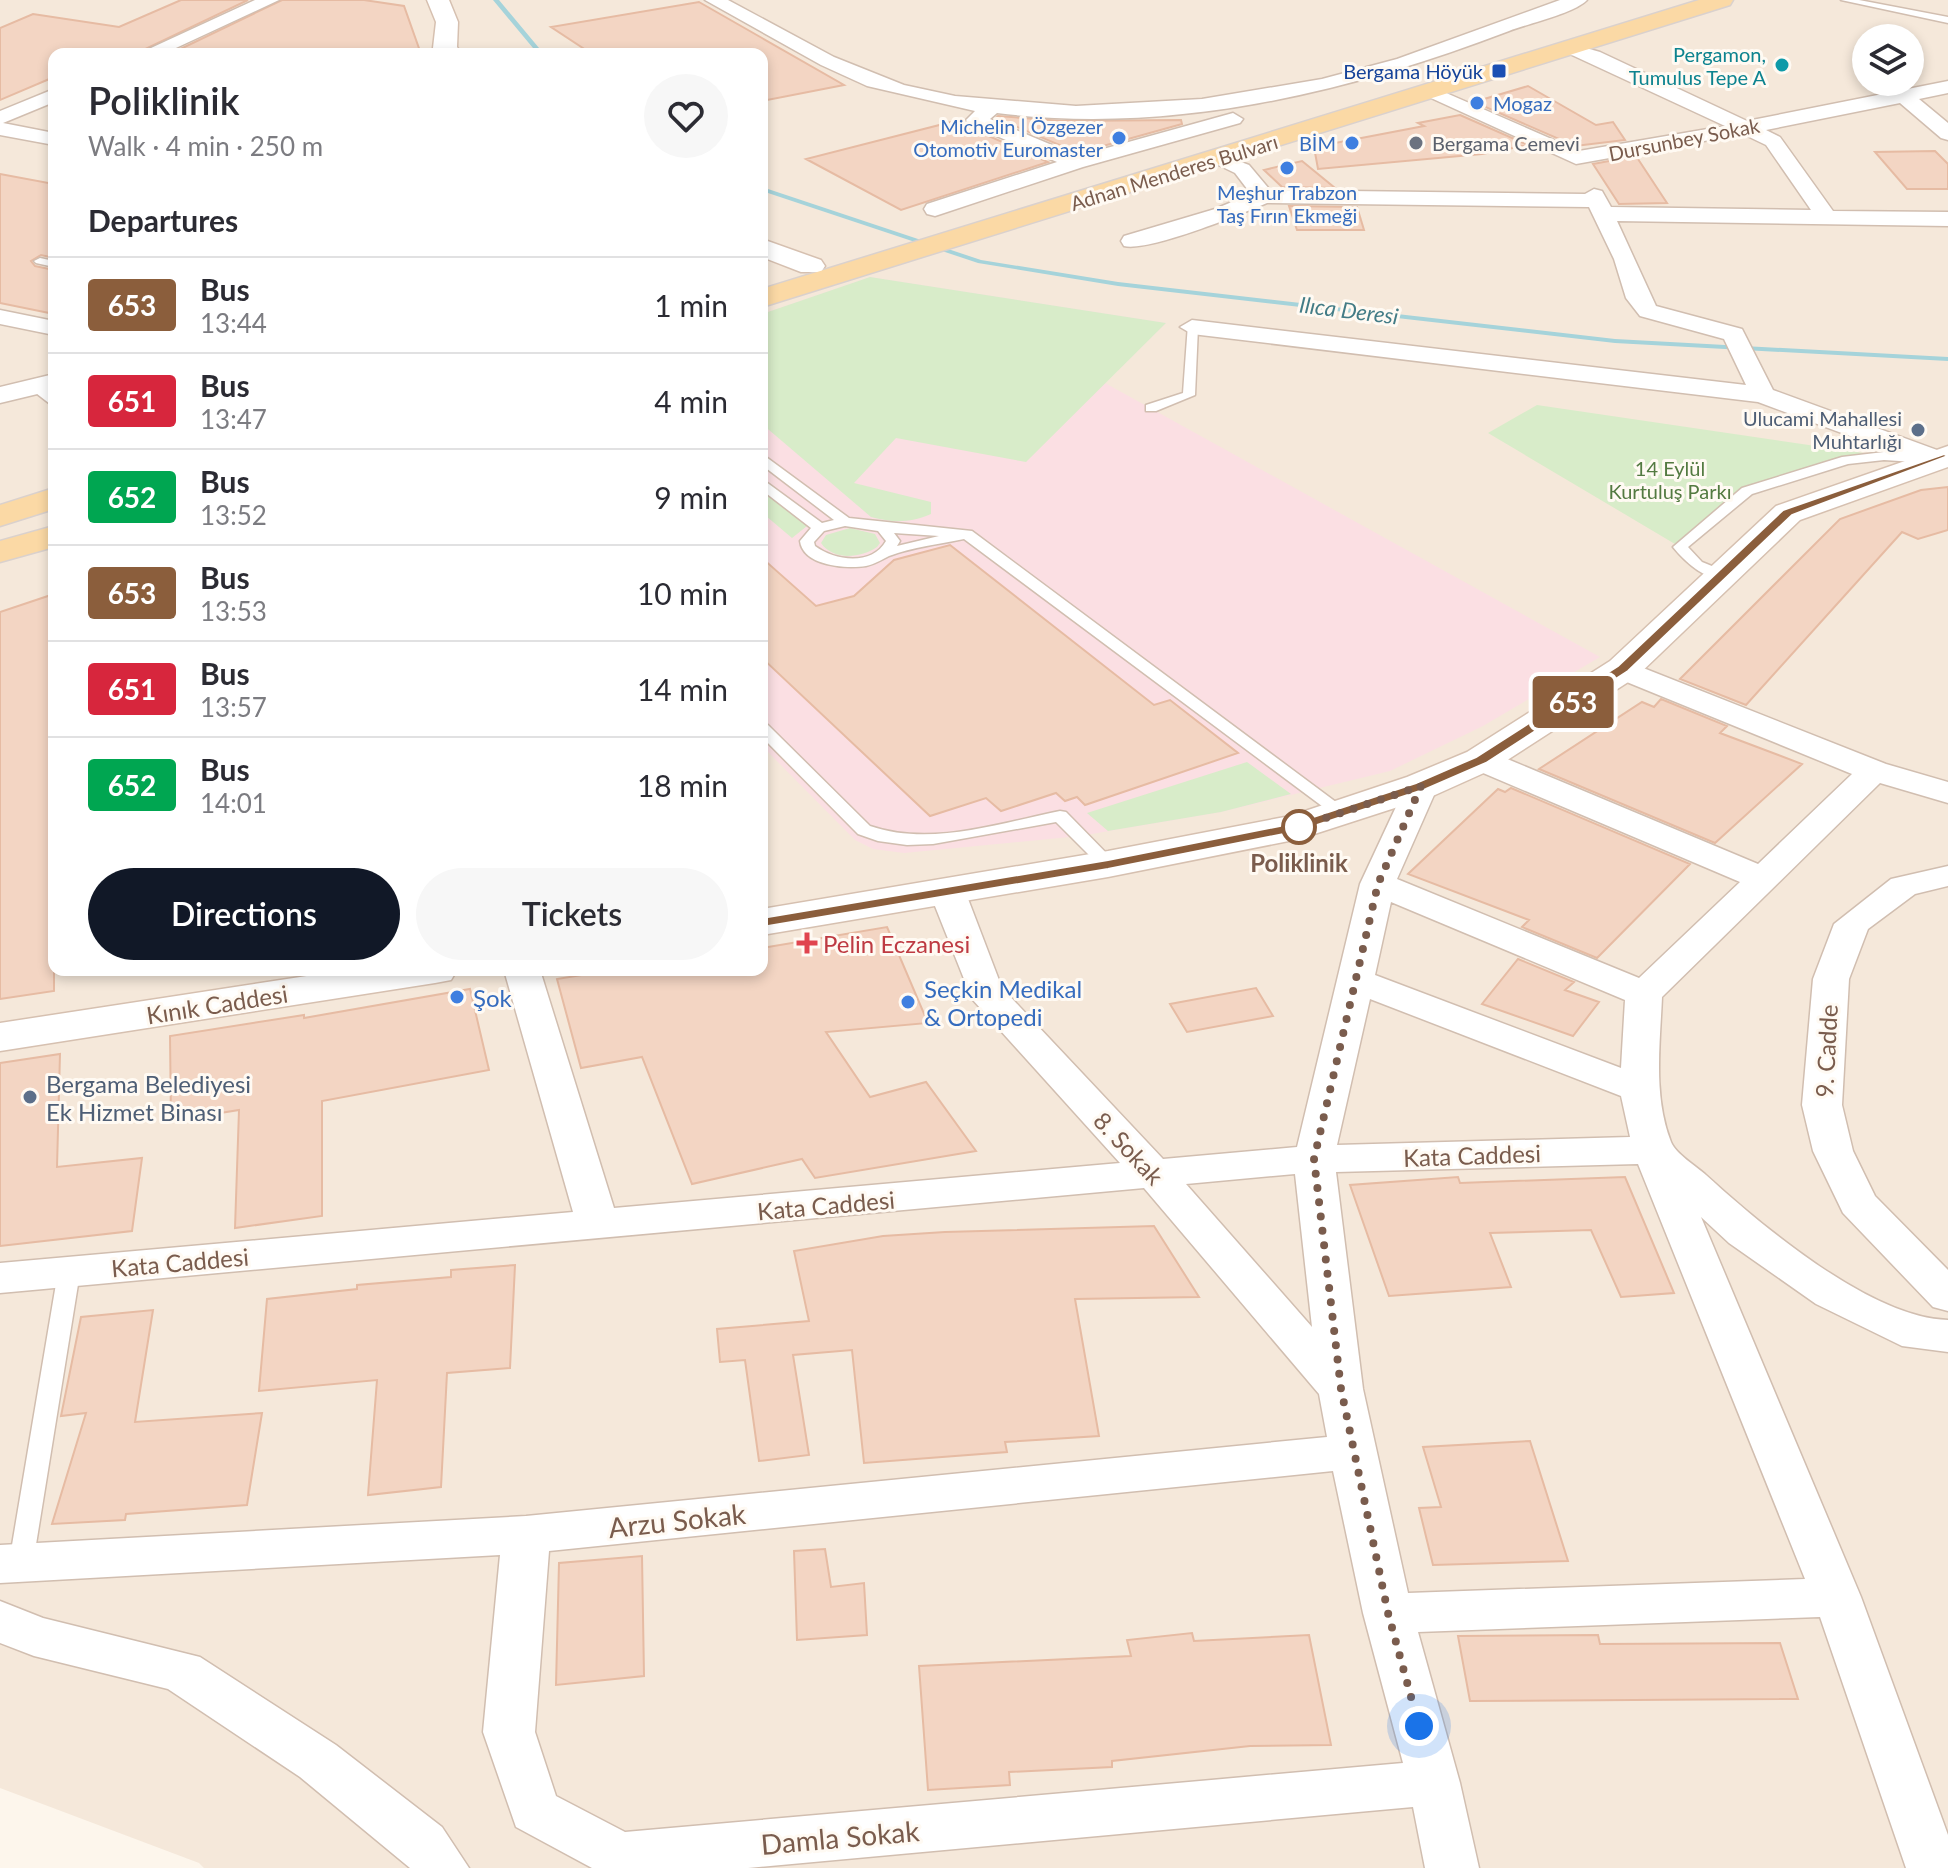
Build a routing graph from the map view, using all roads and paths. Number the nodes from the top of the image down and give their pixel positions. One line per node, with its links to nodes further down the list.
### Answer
1 (270, 0): 9 (street)
2 (438, 0): 10 (main road)
3 (714, 0): 18 (street)
4 (1578, 0): 16 (street)
5 (1678, 0): 19 (main road, Adnan Menderes Bulvarı)
6 (1722, 0): 11 (main road, Adnan Menderes Bulvarı)
7 (1845, 0): 8 (lane)
8 (1948, 20)
9 (161, 48)
10 (445, 48)
11 (1568, 49): 13 (main road, Adnan Menderes Bulvarı); 21 (street)
12 (1948, 87): 15 (street, Dursunbey Sokak)
13 (1430, 93): 25 (street, Dursunbey Sokak); 26 (main road, Adnan Menderes Bulvarı)
14 (48, 98): 20 (street)
15 (1906, 98): 21 (street, Dursunbey Sokak); 23 (street)
16 (1249, 99): 17 (street); 18 (street)
17 (1284, 105): 19 (street); 27 (street)
18 (993, 106): 27 (street)
19 (1324, 109): 33 (main road, Adnan Menderes Bulvarı)
20 (0, 118)
21 (1749, 127): 25 (street, Dursunbey Sokak); 31 (street)
22 (0, 129): 24 (street)
23 (1948, 134)
24 (48, 138)
25 (1576, 158): 29 (street)
26 (1217, 159): 28 (street); 33 (main road, Adnan Menderes Bulvarı)
27 (1076, 163): 30 (street)
28 (1264, 196): 29 (street); 34 (street)
29 (1600, 208): 31 (street); 47 (street)
30 (935, 209)
31 (1826, 216): 32 (street)
32 (1948, 219)
33 (974, 224): 37 (main road, Adnan Menderes Bulvarı)
34 (1132, 241)
35 (768, 249): 39 (main road)
36 (40, 261): 38 (lane)
37 (852, 261): 39 (main road, Adnan Menderes Bulvarı); 41 (main road, Adnan Menderes Bulvarı)
38 (48, 263)
39 (811, 266): 40 (main road, Adnan Menderes Bulvarı)
40 (768, 280)
41 (768, 296)
42 (0, 317): 43 (street)
43 (48, 327)
44 (1192, 327): 47 (street); 48 (lane)
45 (48, 391): 46 (street)
46 (0, 395)
47 (1762, 395): 49 (street)
48 (1151, 408)
49 (1945, 459): 61 (main road); 61 (lane)
50 (768, 463): 54 (lane)
51 (768, 488): 55 (lane)
52 (48, 500): 53 (main road)
53 (0, 516)
54 (845, 522): 55 (lane); 56 (lane)
55 (819, 528): 60 (lane)
56 (883, 528): 57 (lane); 60 (lane)
57 (967, 534): 60 (lane); 68 (lane)
58 (48, 538): 59 (main road)
59 (0, 552)
60 (885, 553)
61 (1724, 576): 62 (main road)
62 (1623, 669): 64 (main road); 65 (street)
63 (768, 734): 69 (lane)
64 (1481, 760): 66 (main road); 71 (street)
65 (1874, 771): 67 (street); 71 (street)
66 (1421, 786): 68 (main road); 72 (street)
67 (1948, 793)
68 (1344, 814): 69 (main road)
69 (1108, 864): 73 (main road)
70 (1948, 876): 87 (street, 9. Cadde)
71 (1761, 878): 78 (street)
72 (1378, 884): 77 (street); 78 (street)
73 (947, 891): 74 (main road); 83 (street, 8. Sokak)
74 (768, 921)
75 (385, 976): 79 (main road, Kınık Caddesi)
76 (524, 976): 84 (street)
77 (1355, 980): 80 (street); 82 (street)
78 (1644, 994): 80 (street)
79 (0, 1037)
80 (1639, 1089): 81 (street)
81 (1653, 1150): 82 (street, Kata Caddesi); 88 (street); 93 (street)
82 (1314, 1159): 83 (street, Kata Caddesi); 89 (street)
83 (1155, 1175): 84 (street, Kata Caddesi); 89 (street, 8. Sokak)
84 (598, 1225): 85 (street, Kata Caddesi)
85 (69, 1272): 86 (street, Kata Caddesi); 92 (lane)
86 (0, 1278)
87 (1948, 1296)
88 (1948, 1336)
89 (1341, 1389): 90 (street)
90 (1352, 1452): 91 (street, Arzu Sokak); 94 (street)
91 (526, 1535): 92 (street, Arzu Sokak); 96 (street, Damla Sokak)
92 (11, 1564)
93 (1837, 1597): 94 (street); 99 (street)
94 (1388, 1613): 96 (street)
95 (0, 1621): 97 (street)
96 (1434, 1783): 98 (street)
97 (442, 1868)
98 (1452, 1868)
99 (1933, 1868)

